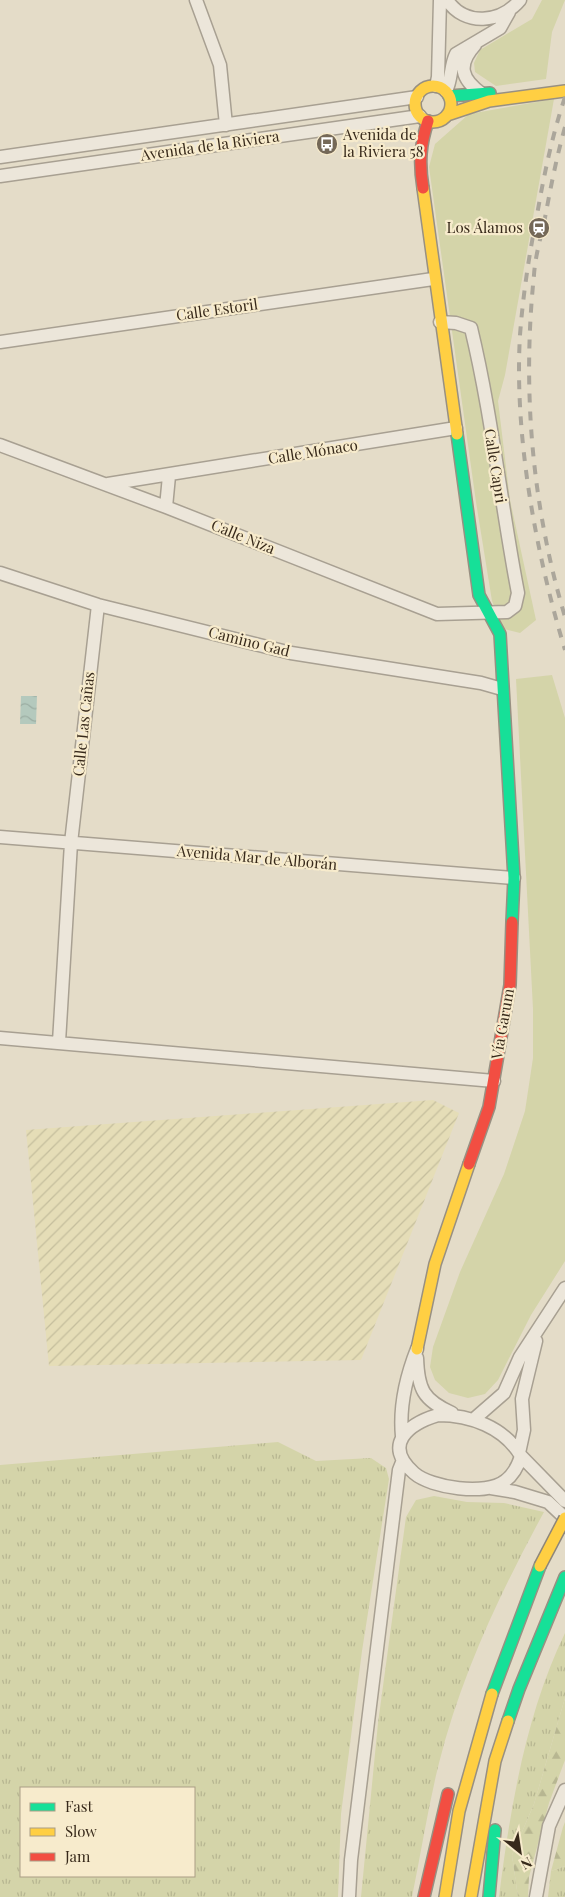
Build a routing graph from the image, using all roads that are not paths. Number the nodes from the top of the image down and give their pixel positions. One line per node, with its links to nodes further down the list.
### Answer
1 (196, 0): 14 (street)
2 (440, 0): 8 (street)
3 (447, 0): 5 (street)
4 (520, 0): 5 (street)
5 (509, 12): 6 (street)
6 (478, 41): 8 (street); 10 (street)
7 (565, 84): 10 (main road)
8 (444, 91): 10 (main road); 11 (main road); 12 (main road)
9 (565, 91): 12 (main road)
10 (482, 94)
11 (417, 97): 13 (main road); 14 (street, Avenida de la Riviera)
12 (447, 116): 13 (main road)
13 (424, 119): 16 (street, Avenida de la Riviera); 17 (main road)
14 (226, 125): 15 (street, Avenida de la Riviera)
15 (0, 157)
16 (0, 176)
17 (433, 279): 18 (main road); 19 (street, Calle Estoril)
18 (440, 322): 20 (main road); 27 (street, Calle Capri)
19 (0, 342)
20 (456, 428): 22 (street, Calle Mónaco); 27 (main road)
21 (0, 445): 23 (street, Calle Niza)
22 (169, 476): 23 (street, Calle Mónaco); 24 (street)
23 (105, 484): 24 (street, Calle Niza)
24 (166, 507): 27 (street, Calle Niza)
25 (0, 573): 26 (street, Camino Gad)
26 (98, 605): 28 (street, Camino Gad); 30 (street, Calle Las Cañas)
27 (487, 611): 28 (main road)
28 (502, 689): 31 (main road, Vía Garum)
29 (0, 837): 30 (street, Avenida Mar de Alborán)
30 (71, 843): 31 (street, Avenida Mar de Alborán); 33 (street, Calle Las Cañas)
31 (514, 878): 34 (main road, Vía Garum)
32 (0, 1038): 33 (street)
33 (59, 1042): 34 (street)
34 (494, 1081): 37 (main road, Vía Garum)
35 (565, 1288): 36 (street)
36 (539, 1329): 39 (street); 41 (street)
37 (417, 1349): 38 (street, Vía Garum); 40 (street, Vía Garum)
38 (457, 1415): 39 (street); 40 (street)
39 (473, 1420): 41 (street)
40 (402, 1436): 42 (street)
41 (520, 1455): 43 (street); 44 (street)
42 (403, 1460): 43 (street); 54 (street)
43 (488, 1488): 45 (street)
44 (565, 1501)
45 (565, 1518): 48 (main road, bridge)
46 (564, 1579): 47 (main road)
47 (519, 1689): 49 (main road); 57 (main road)
48 (482, 1718): 50 (main road); 56 (main road)
49 (518, 1728)
50 (466, 1743)
51 (450, 1786): 55 (main road)
52 (565, 1790): 59 (street)
53 (501, 1796): 58 (main road)
54 (349, 1897)
55 (424, 1897)
56 (445, 1897)
57 (471, 1897)
58 (489, 1897)
59 (536, 1897)

